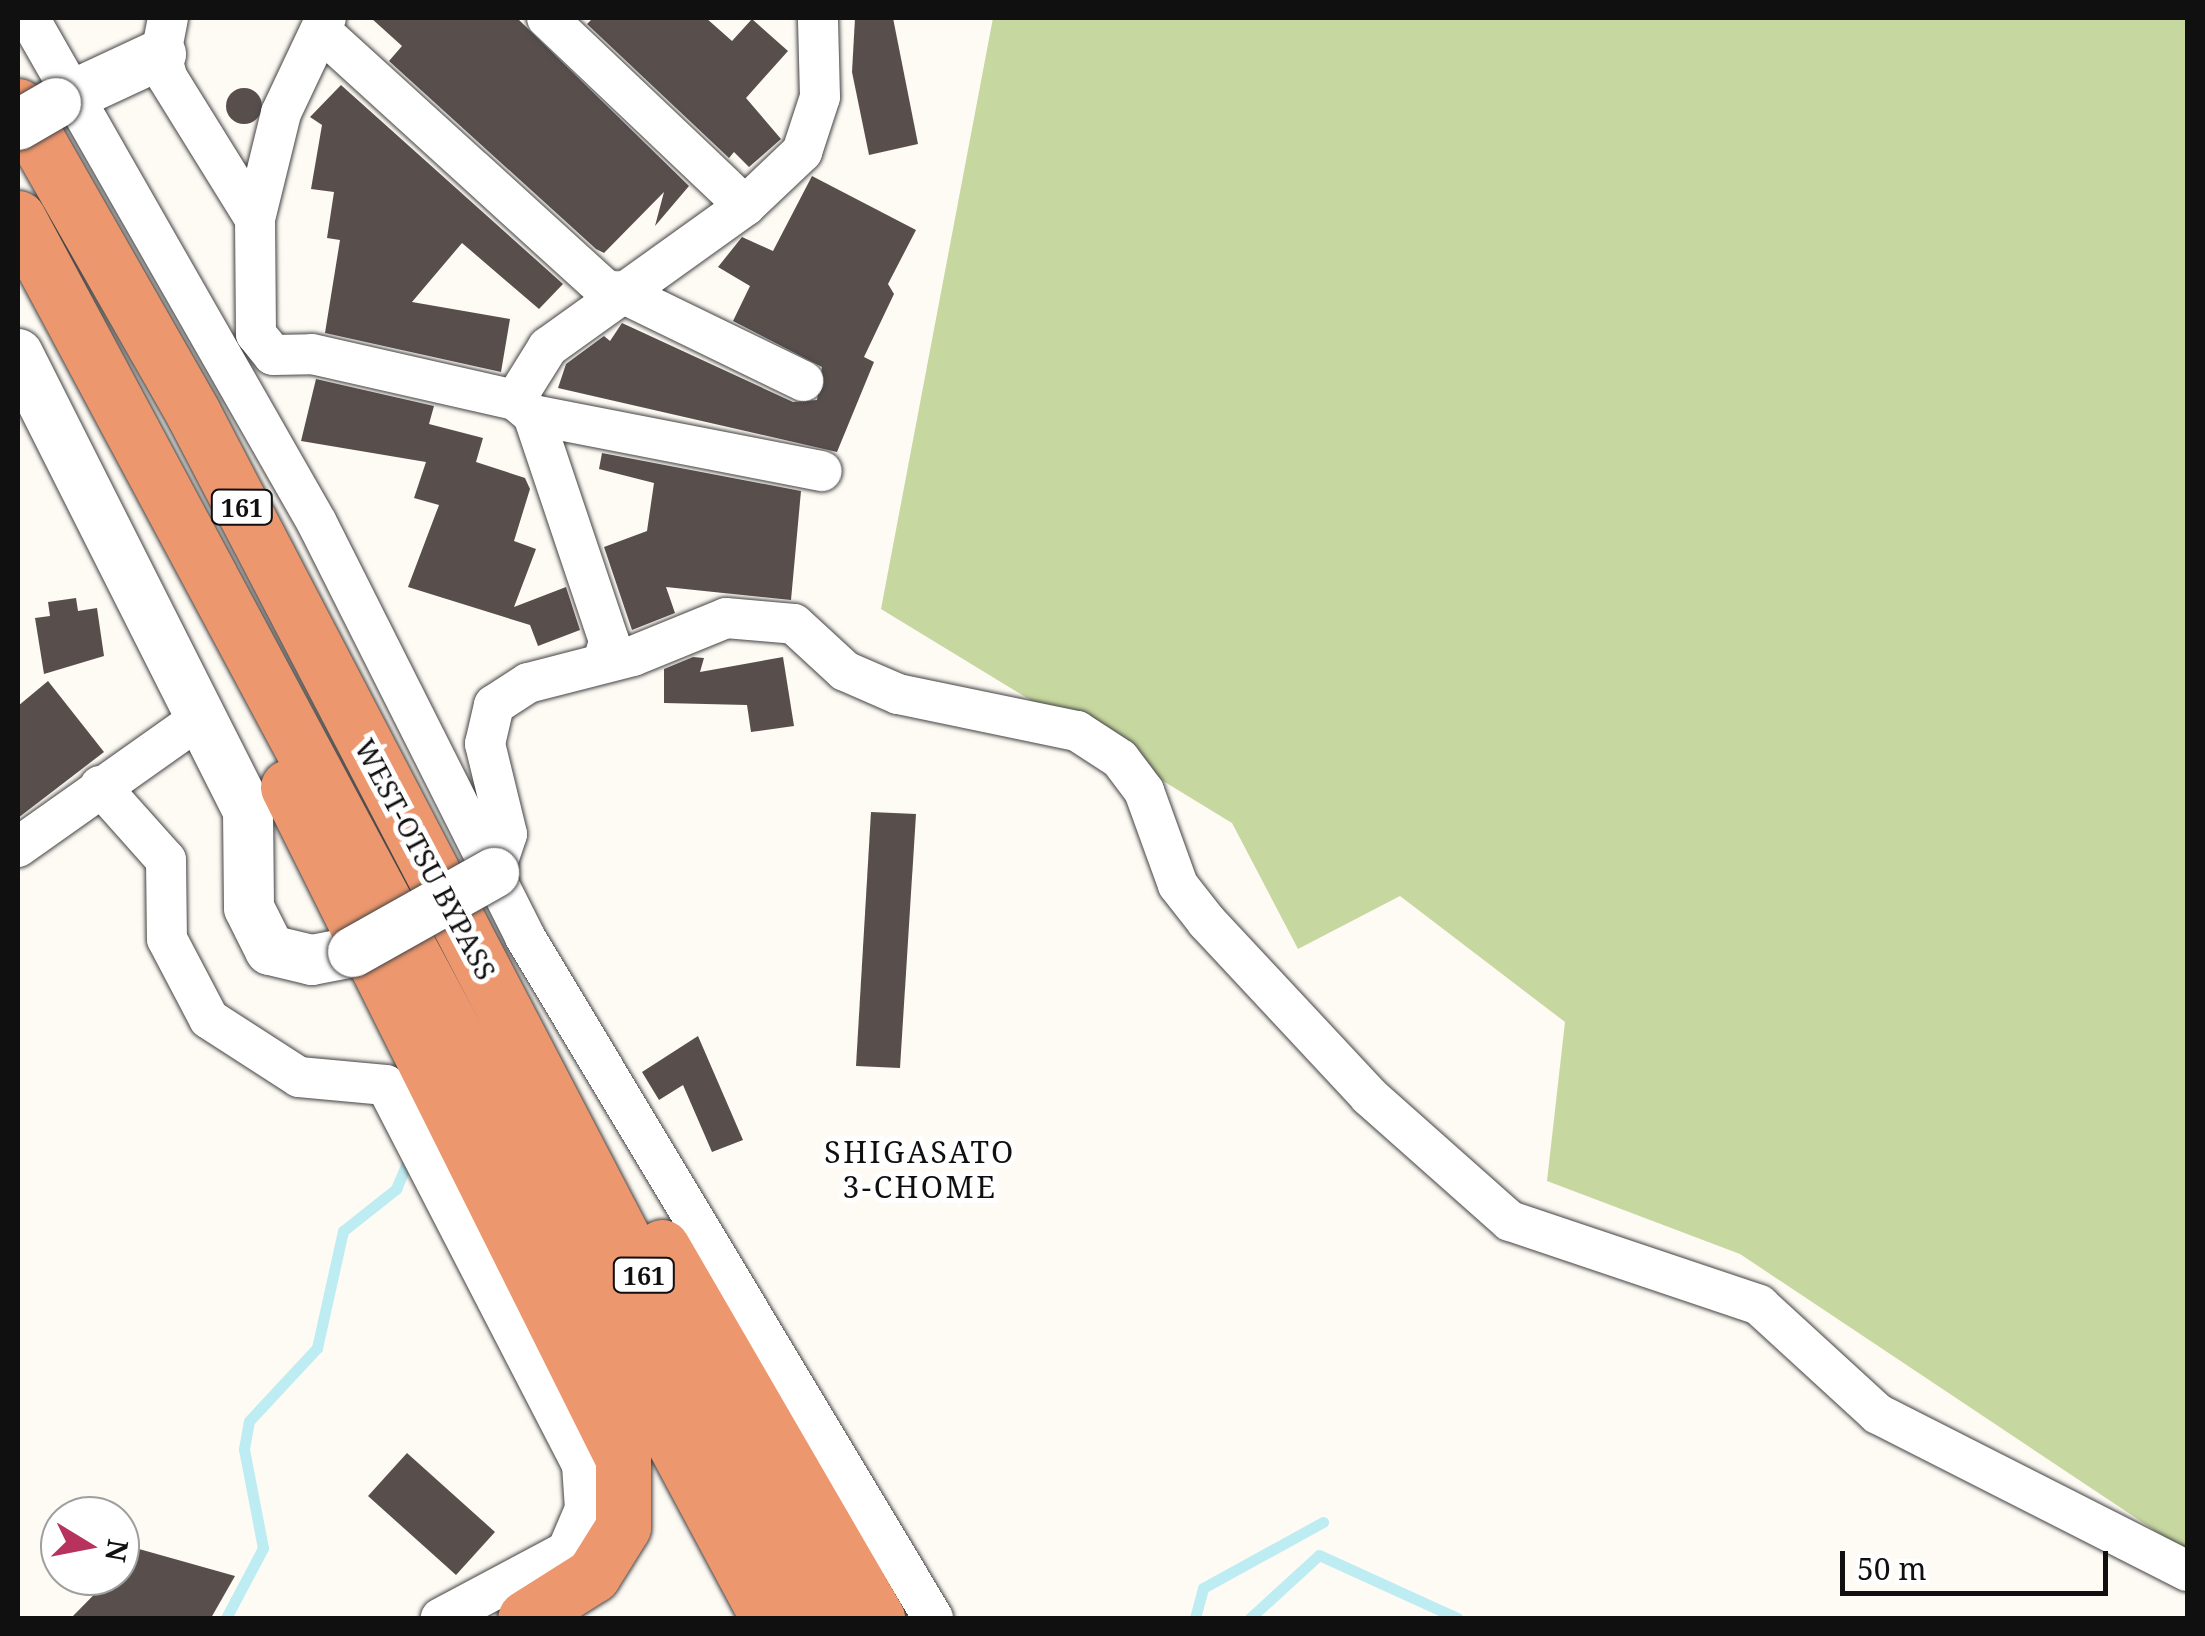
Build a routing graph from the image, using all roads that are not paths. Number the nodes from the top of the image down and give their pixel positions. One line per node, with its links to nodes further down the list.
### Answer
1 (29, 18): 6 (street)
2 (547, 18): 7 (street)
3 (808, 24): 7 (street)
4 (324, 25): 9 (street); 10 (street)
5 (165, 36): 6 (street); 9 (street)
6 (42, 106): 16 (street); 23 (highway, WEST-OTSU BYPASS / 161)
7 (745, 206): 10 (street)
8 (18, 218): 15 (highway, WEST-OTSU BYPASS / 161)
9 (255, 219): 12 (street)
10 (615, 293): 13 (street); 14 (street)
11 (18, 354): 19 (street)
12 (273, 354): 14 (street); 16 (street)
13 (803, 382)
14 (524, 407): 17 (street); 18 (street)
15 (134, 433): 26 (highway); 27 (highway, WEST-OTSU BYPASS / 161)
16 (269, 434): 22 (street)
17 (822, 471)
18 (604, 660): 22 (street); 24 (street)
19 (199, 719): 20 (street); 22 (street, bridge)
20 (100, 786): 21 (street); 25 (street)
21 (18, 847)
22 (494, 873): 30 (street)
23 (533, 1060): 28 (highway, WEST-OTSU BYPASS / 161); 29 (highway)
24 (2188, 1571)
25 (441, 1618)
26 (525, 1618)
27 (768, 1618)
28 (821, 1618)
29 (877, 1618)
30 (933, 1618)

